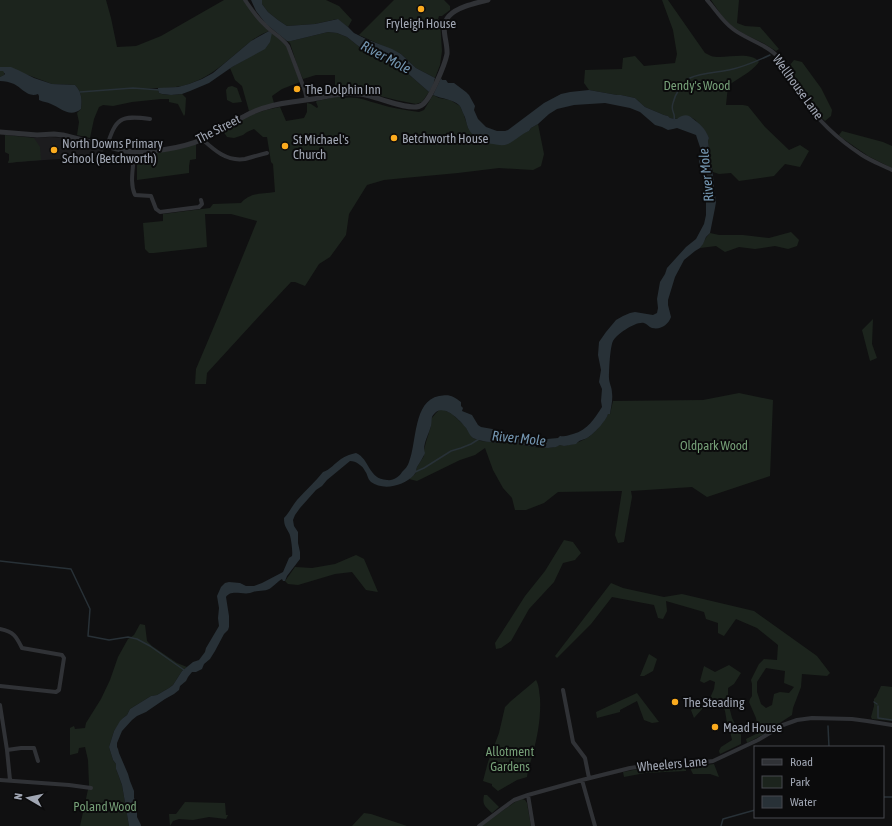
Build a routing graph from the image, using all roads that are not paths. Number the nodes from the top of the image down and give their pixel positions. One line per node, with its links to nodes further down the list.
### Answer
1 (246, 0): 4 (street)
2 (488, 0): 4 (street, The Street)
3 (707, 0): 11 (street, Wellhouse Lane)
4 (306, 100): 7 (street, The Street)
5 (150, 119): 8 (street)
6 (0, 132): 8 (street, The Street)
7 (202, 140): 9 (street, The Street); 10 (street)
8 (107, 146): 9 (street, The Street)
9 (134, 152): 12 (street)
10 (266, 153)
11 (892, 170)
12 (201, 200)
13 (0, 629): 14 (street)
14 (0, 686)
15 (563, 690): 20 (street)
16 (0, 705): 18 (street)
17 (892, 725): 20 (street, Wheelers Lane)
18 (7, 750): 19 (street); 22 (street)
19 (38, 761)
20 (589, 778): 23 (street, Wheelers Lane)
21 (0, 780): 22 (street)
22 (10, 780): 24 (street)
23 (582, 780): 25 (street, Wheelers Lane); 28 (street)
24 (91, 788)
25 (528, 795): 26 (street, Wheelers Lane); 27 (street)
26 (478, 826)
27 (533, 826)
28 (595, 826)

